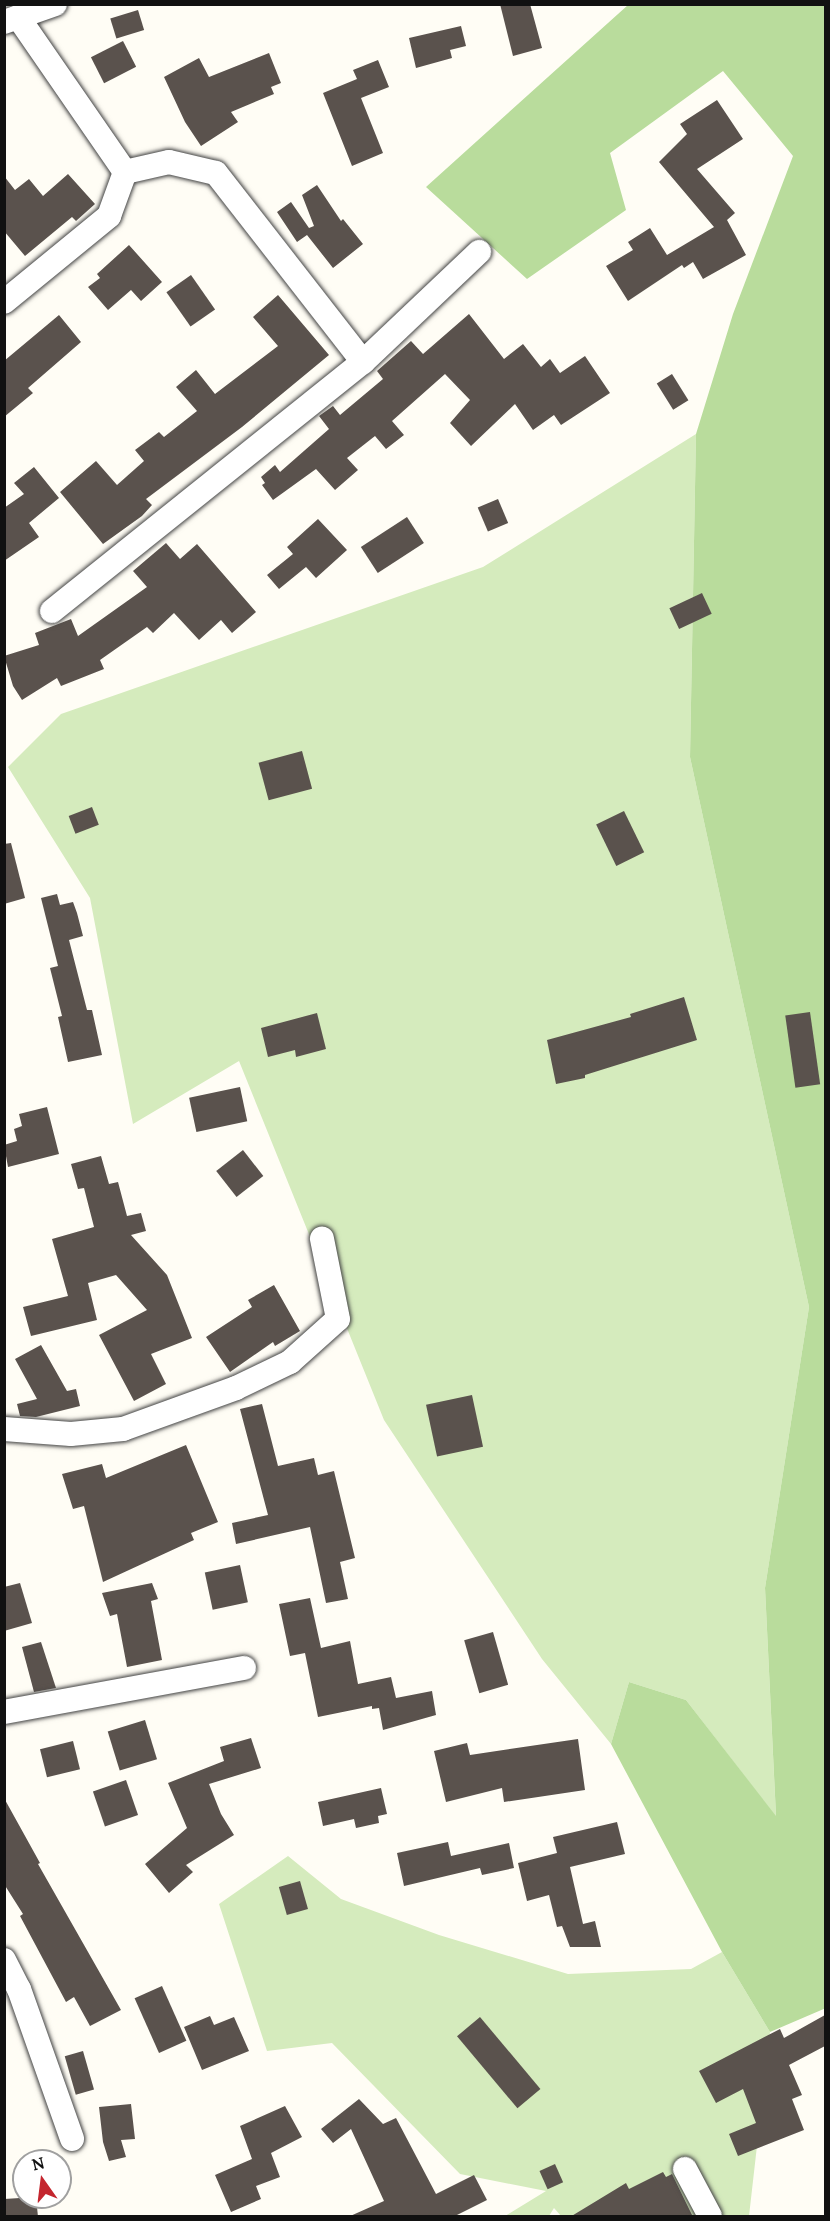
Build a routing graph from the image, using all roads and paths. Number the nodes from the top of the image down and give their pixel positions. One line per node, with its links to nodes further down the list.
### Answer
1 (56, 4): 2 (street)
2 (11, 20): 3 (street)
3 (125, 172): 5 (street); 6 (street)
4 (479, 252): 6 (street)
5 (4, 302)
6 (363, 362): 7 (street)
7 (52, 610)
8 (322, 1239): 9 (street)
9 (4, 1429)
10 (244, 1668): 11 (street)
11 (4, 1712)
12 (4, 1960): 13 (street)
13 (72, 2139)
14 (685, 2169): 15 (street)
15 (710, 2217)

